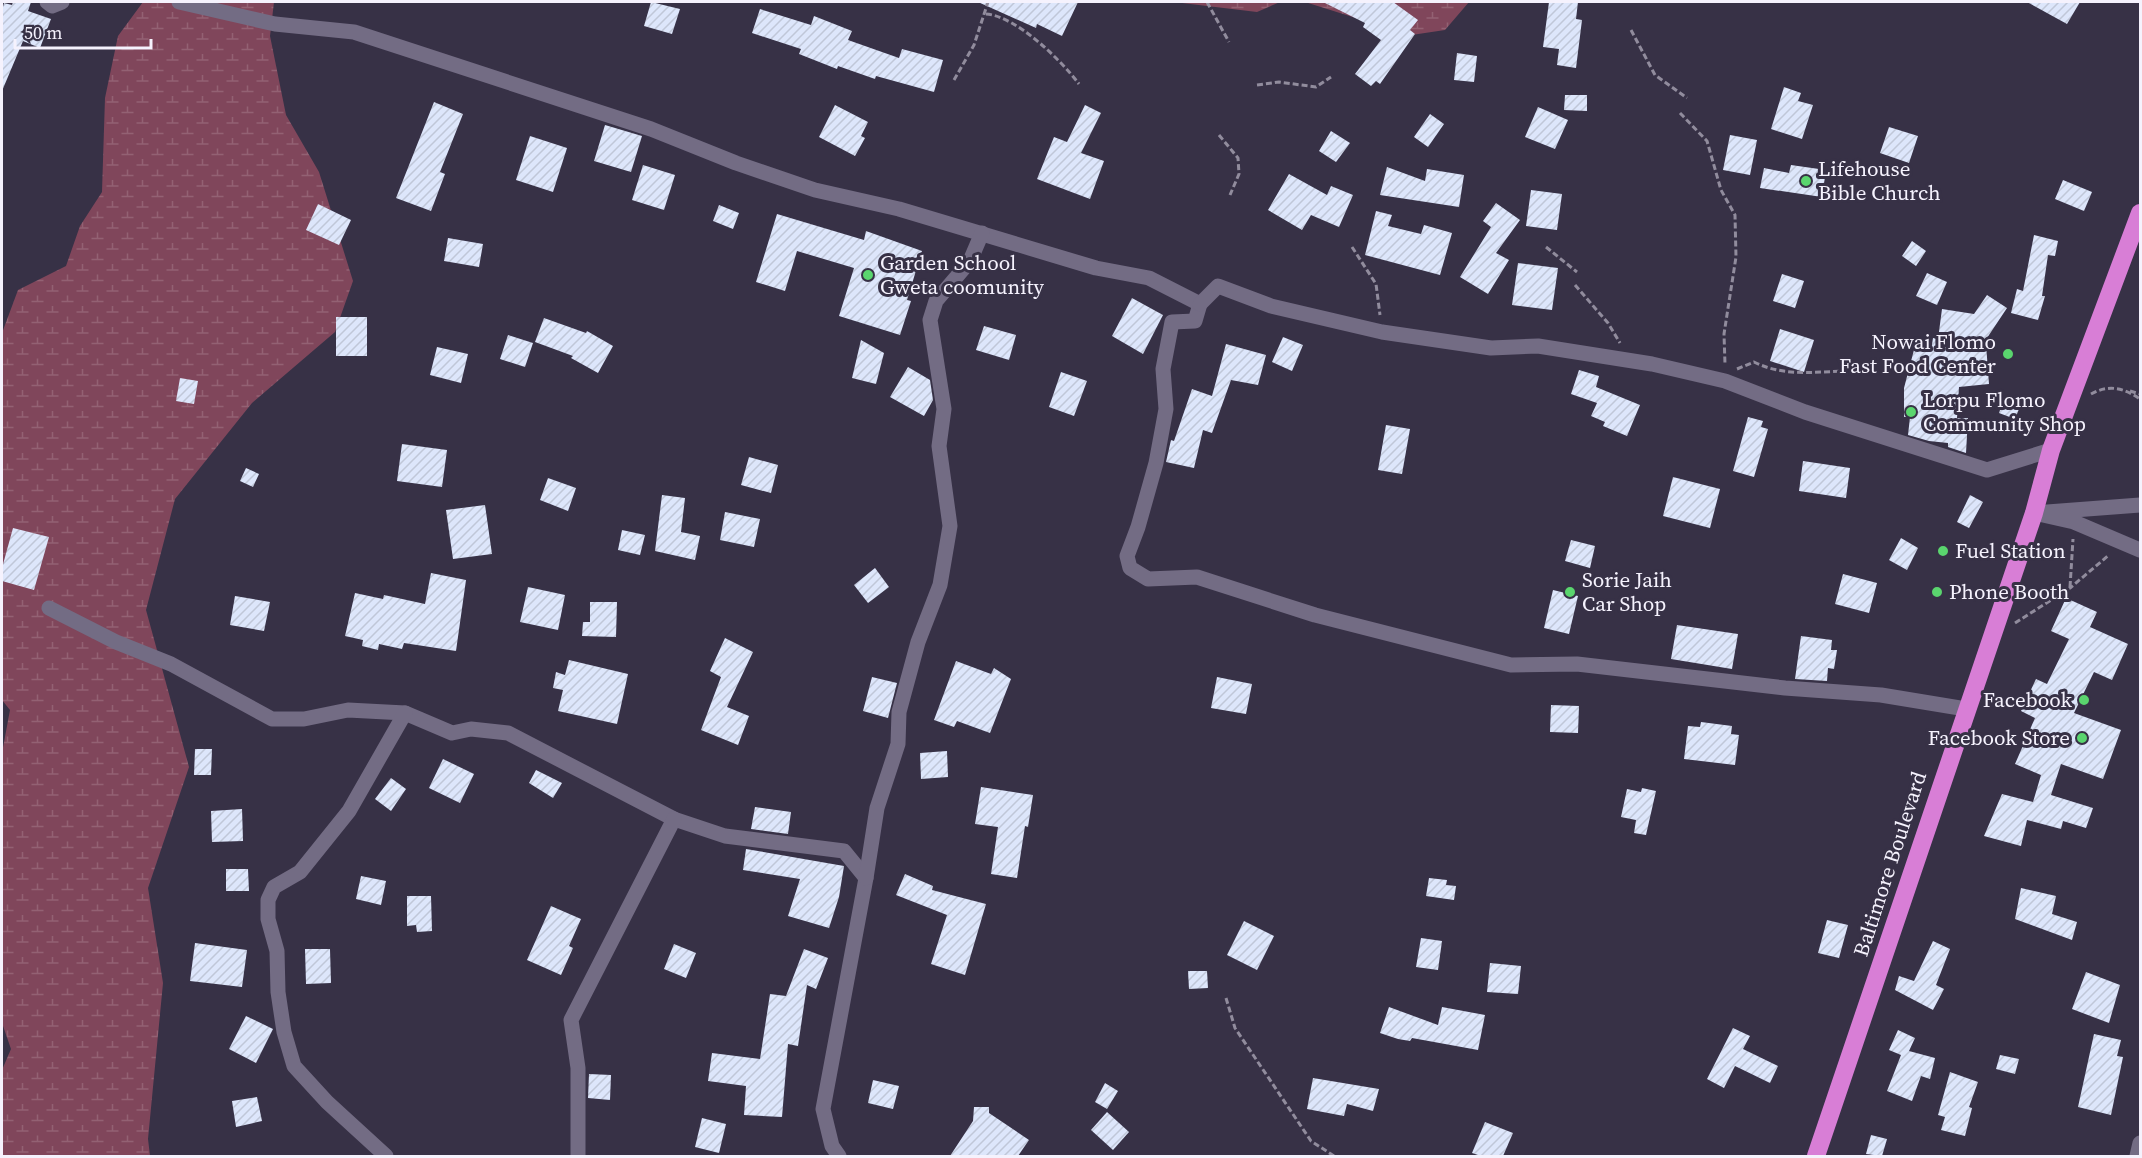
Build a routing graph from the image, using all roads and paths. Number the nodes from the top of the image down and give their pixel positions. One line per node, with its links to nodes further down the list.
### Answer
1 (47, 2): 2 (street)
2 (62, 2)
3 (179, 2): 18 (street)
4 (988, 2): 6 (path)
5 (1208, 2): 8 (path)
6 (986, 14): 10 (path); 11 (path)
7 (1631, 30): 13 (path)
8 (1229, 42)
9 (1331, 77): 12 (path)
10 (954, 80)
11 (1078, 84)
12 (1257, 85)
13 (1687, 98)
14 (1680, 113): 27 (path)
15 (1219, 135): 16 (path)
16 (1230, 195)
17 (2140, 213): 31 (highway, Baltimore Boulevard)
18 (982, 233): 23 (street); 44 (street)
19 (1352, 247): 24 (path)
20 (1546, 247): 21 (path)
21 (1577, 272)
22 (1575, 285): 25 (path)
23 (1200, 304): 24 (street); 41 (street)
24 (1382, 332): 25 (street)
25 (1622, 359): 27 (street)
26 (1860, 371): 27 (path)
27 (1725, 381): 32 (street)
28 (2126, 389): 29 (path); 30 (path); 31 (path)
29 (2140, 394)
30 (2140, 399)
31 (2066, 409): 32 (highway, Baltimore Boulevard)
32 (2051, 450): 34 (highway, Baltimore Boulevard)
33 (2140, 506): 34 (street)
34 (2034, 513): 35 (street); 41 (highway, Baltimore Boulevard)
35 (2074, 522): 36 (street); 38 (path)
36 (2125, 543): 37 (street); 38 (path)
37 (2140, 550)
38 (2070, 588): 40 (path)
39 (49, 608): 42 (street)
40 (2010, 626)
41 (1966, 709): 51 (highway, Baltimore Boulevard)
42 (405, 713): 43 (street); 47 (street)
43 (674, 819): 44 (street); 48 (street)
44 (866, 878): 49 (street)
45 (1226, 998): 50 (path)
46 (2140, 1143): 52 (street)
47 (386, 1156)
48 (578, 1156)
49 (839, 1156)
50 (1334, 1156)
51 (1816, 1156)
52 (2137, 1156)

